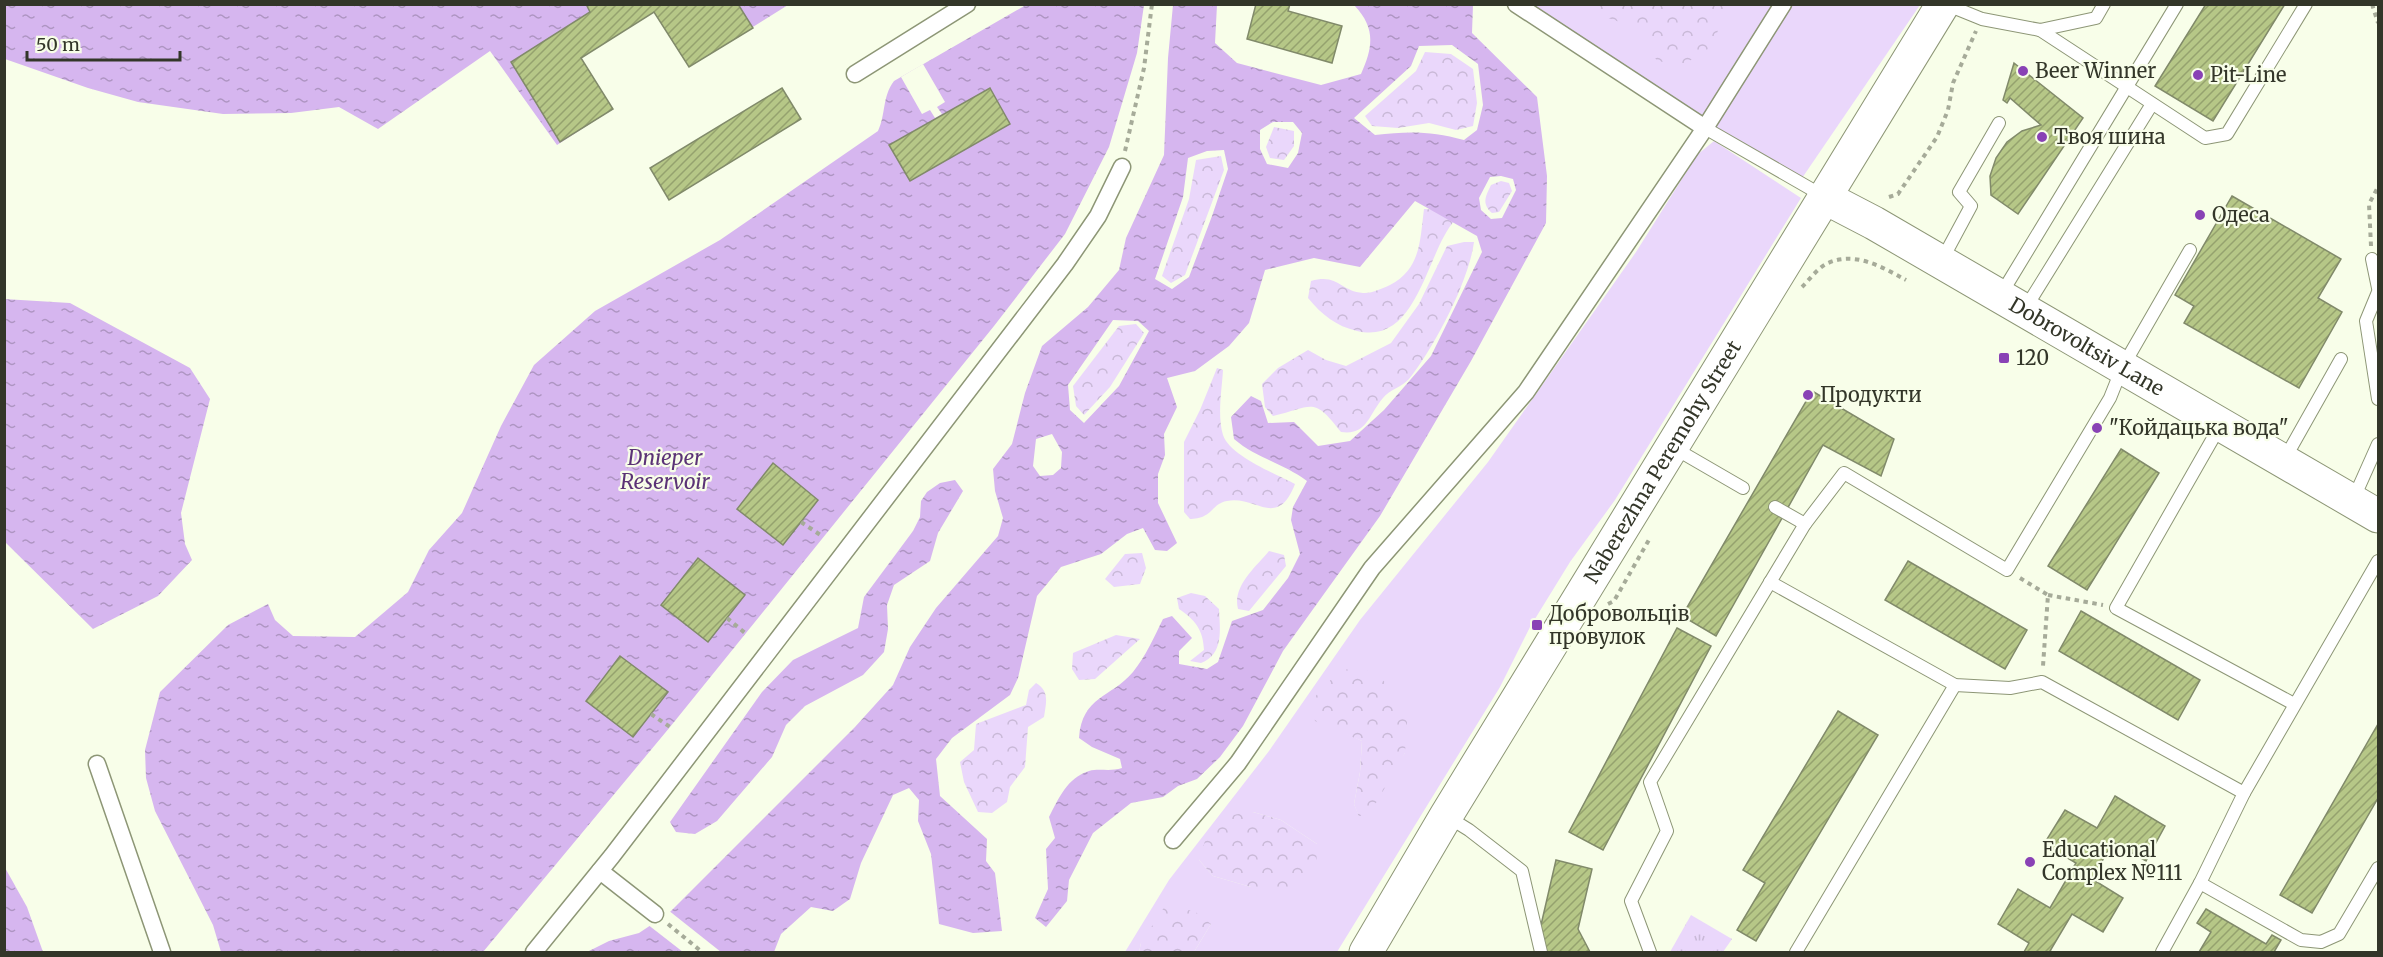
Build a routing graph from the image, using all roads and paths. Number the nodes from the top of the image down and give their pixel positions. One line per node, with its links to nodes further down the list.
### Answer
1 (967, 4): 13 (street)
2 (1152, 4): 18 (path)
3 (1516, 4): 17 (street)
4 (1783, 4): 17 (street)
5 (1944, 4): 10 (lane); 21 (main road, Naberezhna Peremohy Street)
6 (2104, 4): 12 (lane)
7 (2177, 4): 14 (lane)
8 (2306, 4): 15 (lane)
9 (2372, 4): 11 (path)
10 (1982, 19): 12 (lane); 20 (path)
11 (2379, 23)
12 (2040, 30): 14 (lane)
13 (855, 74)
14 (2126, 87): 15 (lane); 27 (lane)
15 (2152, 104): 27 (lane)
16 (1999, 123): 24 (lane)
17 (1705, 128): 21 (lane); 56 (street)
18 (1122, 166): 58 (street)
19 (2379, 187): 23 (path)
20 (1889, 197)
21 (1826, 198): 24 (main road, Dobrovoltsiv Lane); 33 (main road, Naberezhna Peremohy Street)
22 (2190, 250): 29 (lane)
23 (2372, 259): 25 (lane)
24 (1941, 261): 27 (main road, Dobrovoltsiv Lane)
25 (2379, 288)
26 (2379, 292): 30 (lane)
27 (2012, 303): 29 (main road, Dobrovoltsiv Lane)
28 (2341, 360): 34 (lane)
29 (2122, 368): 31 (main road, Dobrovoltsiv Lane); 42 (lane)
30 (2379, 399)
31 (2221, 425): 34 (main road, Dobrovoltsiv Lane); 45 (lane)
32 (2379, 444): 37 (lane)
33 (1672, 446): 35 (lane); 55 (main road, Naberezhna Peremohy Street)
34 (2283, 461): 37 (main road, Dobrovoltsiv Lane)
35 (1743, 488)
36 (1775, 507): 39 (lane)
37 (2365, 509)
38 (801, 522): 40 (path)
39 (1805, 524): 42 (lane); 43 (lane)
40 (822, 536)
41 (2379, 561): 50 (lane)
42 (2007, 570): 44 (path)
43 (1770, 582): 49 (lane); 66 (lane)
44 (2048, 595): 45 (path); 48 (path)
45 (2116, 608): 50 (lane)
46 (727, 618): 47 (path)
47 (745, 633)
48 (2042, 682): 49 (lane); 54 (lane)
49 (1955, 685): 67 (lane)
50 (2294, 704): 54 (lane)
51 (651, 714): 52 (path)
52 (670, 726)
53 (97, 764): 61 (street)
54 (2244, 793): 59 (lane)
55 (1446, 816): 64 (main road, Naberezhna Peremohy Street); 65 (lane)
56 (1173, 840)
57 (2379, 868): 59 (lane)
58 (600, 871): 60 (street); 62 (street)
59 (2200, 883): 68 (lane)
60 (655, 914): 63 (path)
61 (162, 952)
62 (534, 952)
63 (702, 952)
64 (1366, 952)
65 (1541, 952)
66 (1650, 952)
67 (1796, 952)
68 (2162, 952)

